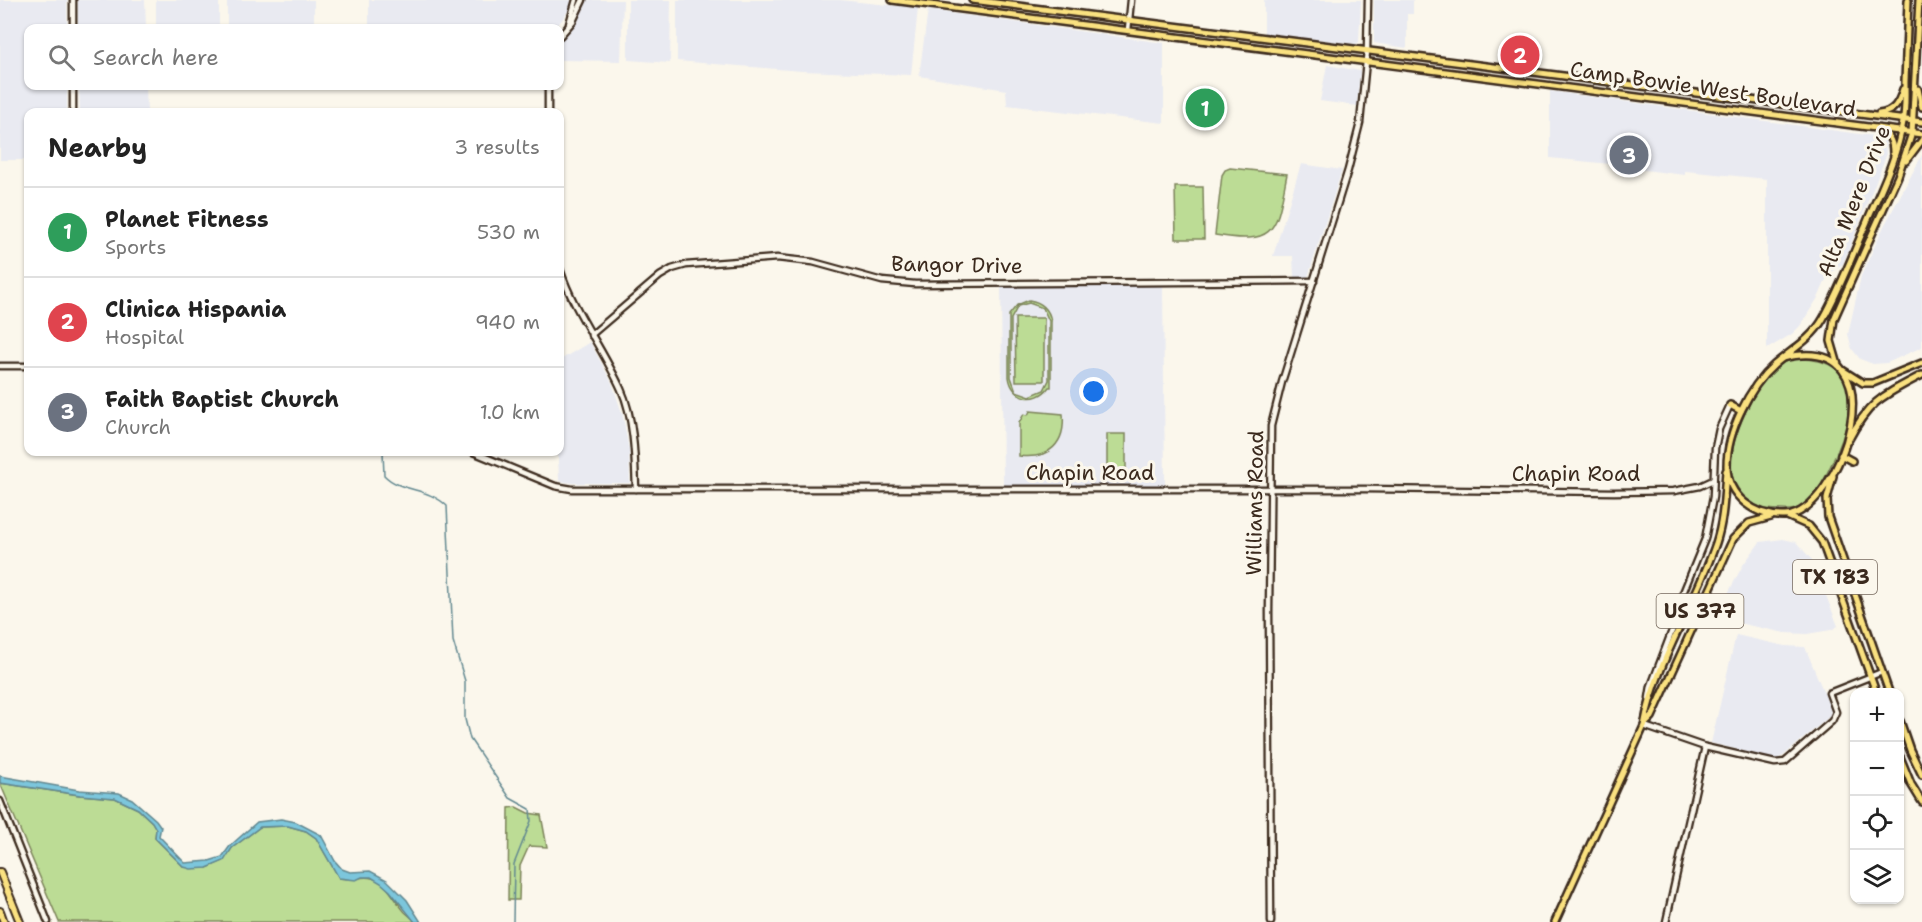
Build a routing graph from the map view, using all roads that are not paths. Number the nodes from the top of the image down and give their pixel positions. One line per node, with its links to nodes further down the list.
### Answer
1 (73, 0): 11 (street)
2 (576, 0): 12 (street)
3 (583, 0): 12 (street)
4 (892, 0): 13 (main road, Camp Bowie West Boulevard)
5 (972, 0): 10 (main road, Camp Bowie West Boulevard)
6 (1131, 0): 10 (street)
7 (1368, 0): 15 (street, Williams Road)
8 (1908, 0): 17 (main road, Alta Mere Drive)
9 (1919, 0): 18 (main road, Alta Mere Drive)
10 (1129, 20): 13 (street); 15 (main road, Camp Bowie West Boulevard)
11 (73, 24)
12 (569, 24): 14 (street)
13 (1128, 30): 16 (main road, Camp Bowie West Boulevard)
14 (564, 31)
15 (1367, 51): 16 (street, Williams Road); 24 (main road, Camp Bowie West Boulevard)
16 (1366, 61): 28 (main road, Camp Bowie West Boulevard); 36 (street, Williams Road)
17 (1905, 78): 24 (main road); 25 (main road, Alta Mere Drive)
18 (1916, 79): 21 (main road); 26 (main road, Alta Mere Drive)
19 (73, 90): 22 (street)
20 (548, 90): 23 (street)
21 (1922, 106)
22 (73, 108)
23 (548, 108)
24 (1860, 114): 25 (main road, Camp Bowie West Boulevard)
25 (1904, 120): 26 (main road, Camp Bowie West Boulevard); 29 (main road, Alta Mere Drive)
26 (1914, 121): 27 (main road, Camp Bowie West Boulevard); 30 (main road, Alta Mere Drive)
27 (1922, 122)
28 (1845, 123): 29 (main road, Camp Bowie West Boulevard); 33 (main road)
29 (1901, 131): 30 (main road, Camp Bowie West Boulevard); 33 (main road, Alta Mere Drive)
30 (1912, 133): 31 (main road, Camp Bowie West Boulevard); 34 (main road, Alta Mere Drive)
31 (1922, 134)
32 (1922, 140): 34 (main road)
33 (1892, 161): 38 (main road, Alta Mere Drive)
34 (1900, 170): 40 (main road, Alta Mere Drive)
35 (564, 281): 37 (street)
36 (1314, 281): 37 (street, Bangor Drive); 53 (street, Williams Road)
37 (591, 335): 52 (street)
38 (1783, 358): 40 (main road); 46 (main road, US 377)
39 (1922, 363): 43 (main road)
40 (1838, 365): 43 (main road)
41 (0, 366): 42 (street)
42 (24, 366)
43 (1843, 370): 47 (main road, TX 183)
44 (1922, 375): 47 (main road, US 377)
45 (1730, 405): 46 (main road); 51 (street)
46 (1741, 411): 50 (main road, US 377)
47 (1842, 455): 49 (main road); 55 (main road, US 377); 56 (main road, TX 183)
48 (482, 456): 52 (street, Chapin Road)
49 (1852, 461)
50 (1727, 466): 54 (main road); 60 (main road, US 377)
51 (1713, 480): 53 (street, Chapin Road); 60 (street)
52 (636, 489): 53 (street, Chapin Road)
53 (1270, 490): 75 (street, Williams Road)
54 (1775, 516): 55 (main road, US 377); 61 (main road, US 377)
55 (1787, 516): 57 (main road, TX 183)
56 (1882, 672): 57 (street); 59 (main road, TX 183)
57 (1870, 676): 58 (main road, TX 183); 63 (street)
58 (1874, 688)
59 (1887, 688)
60 (1648, 705): 61 (main road, US 377)
61 (1644, 726): 63 (street); 76 (main road, US 377)
62 (1904, 734): 65 (main road)
63 (1705, 747): 77 (street)
64 (1904, 768): 67 (main road)
65 (1922, 775)
66 (0, 801): 69 (street)
67 (1922, 802)
68 (0, 807): 69 (street)
69 (4, 812): 74 (street)
70 (0, 872): 73 (highway)
71 (0, 911): 72 (highway)
72 (4, 922)
73 (20, 922)
74 (48, 922)
75 (1271, 922)
76 (1555, 922)
77 (1666, 922)

